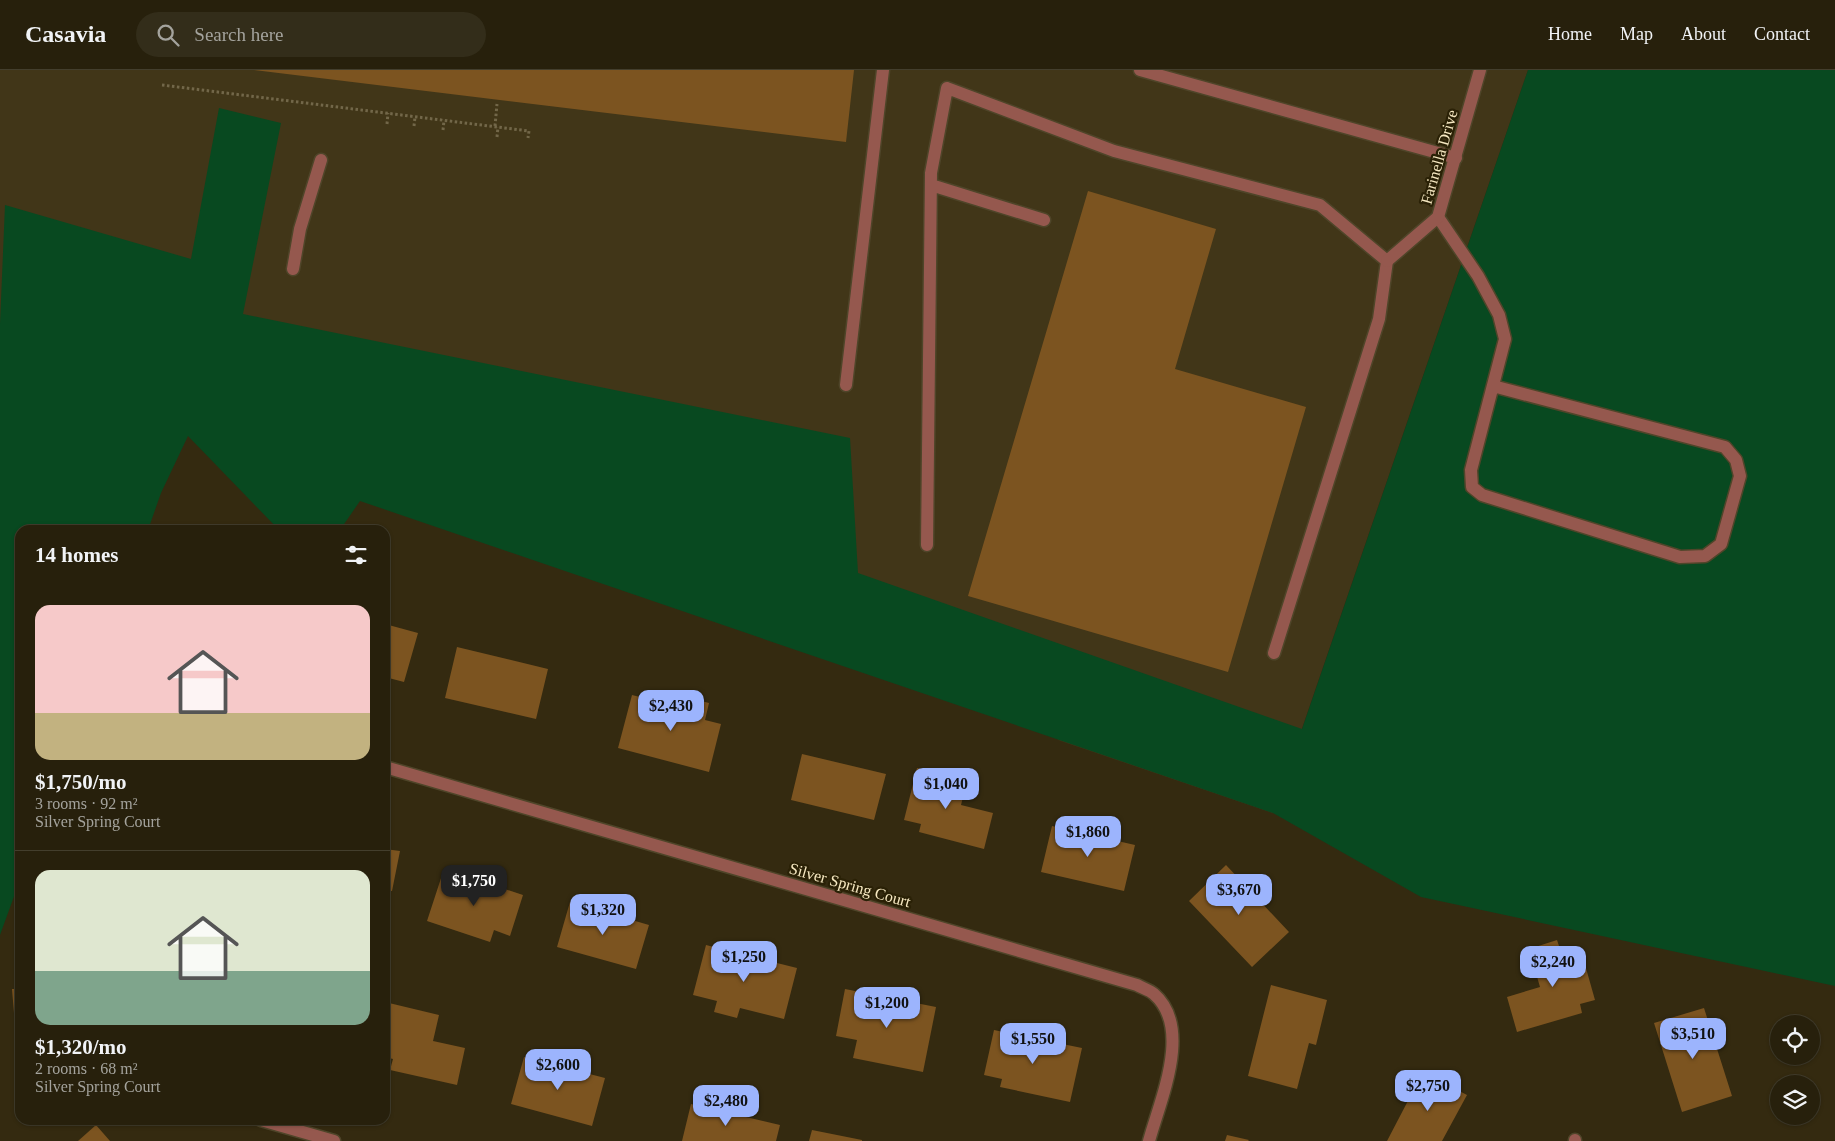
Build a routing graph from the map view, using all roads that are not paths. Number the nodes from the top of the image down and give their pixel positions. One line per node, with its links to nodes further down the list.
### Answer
1 (882, 70): 11 (street)
2 (1140, 70): 4 (street)
3 (1480, 70): 4 (street, Farinella Drive)
4 (1456, 158): 7 (street, Farinella Drive)
5 (321, 160): 10 (street)
6 (931, 185): 8 (street); 9 (street); 13 (street)
7 (1438, 217): 9 (street, Farinella Drive); 12 (street)
8 (1044, 220)
9 (1387, 261): 14 (street)
10 (293, 269)
11 (846, 385)
12 (1493, 386): 12 (street)
13 (926, 545)
14 (1274, 653)
15 (390, 768): 18 (street, Silver Spring Court)
16 (278, 1125): 17 (street)
17 (334, 1141)
18 (1149, 1141)

